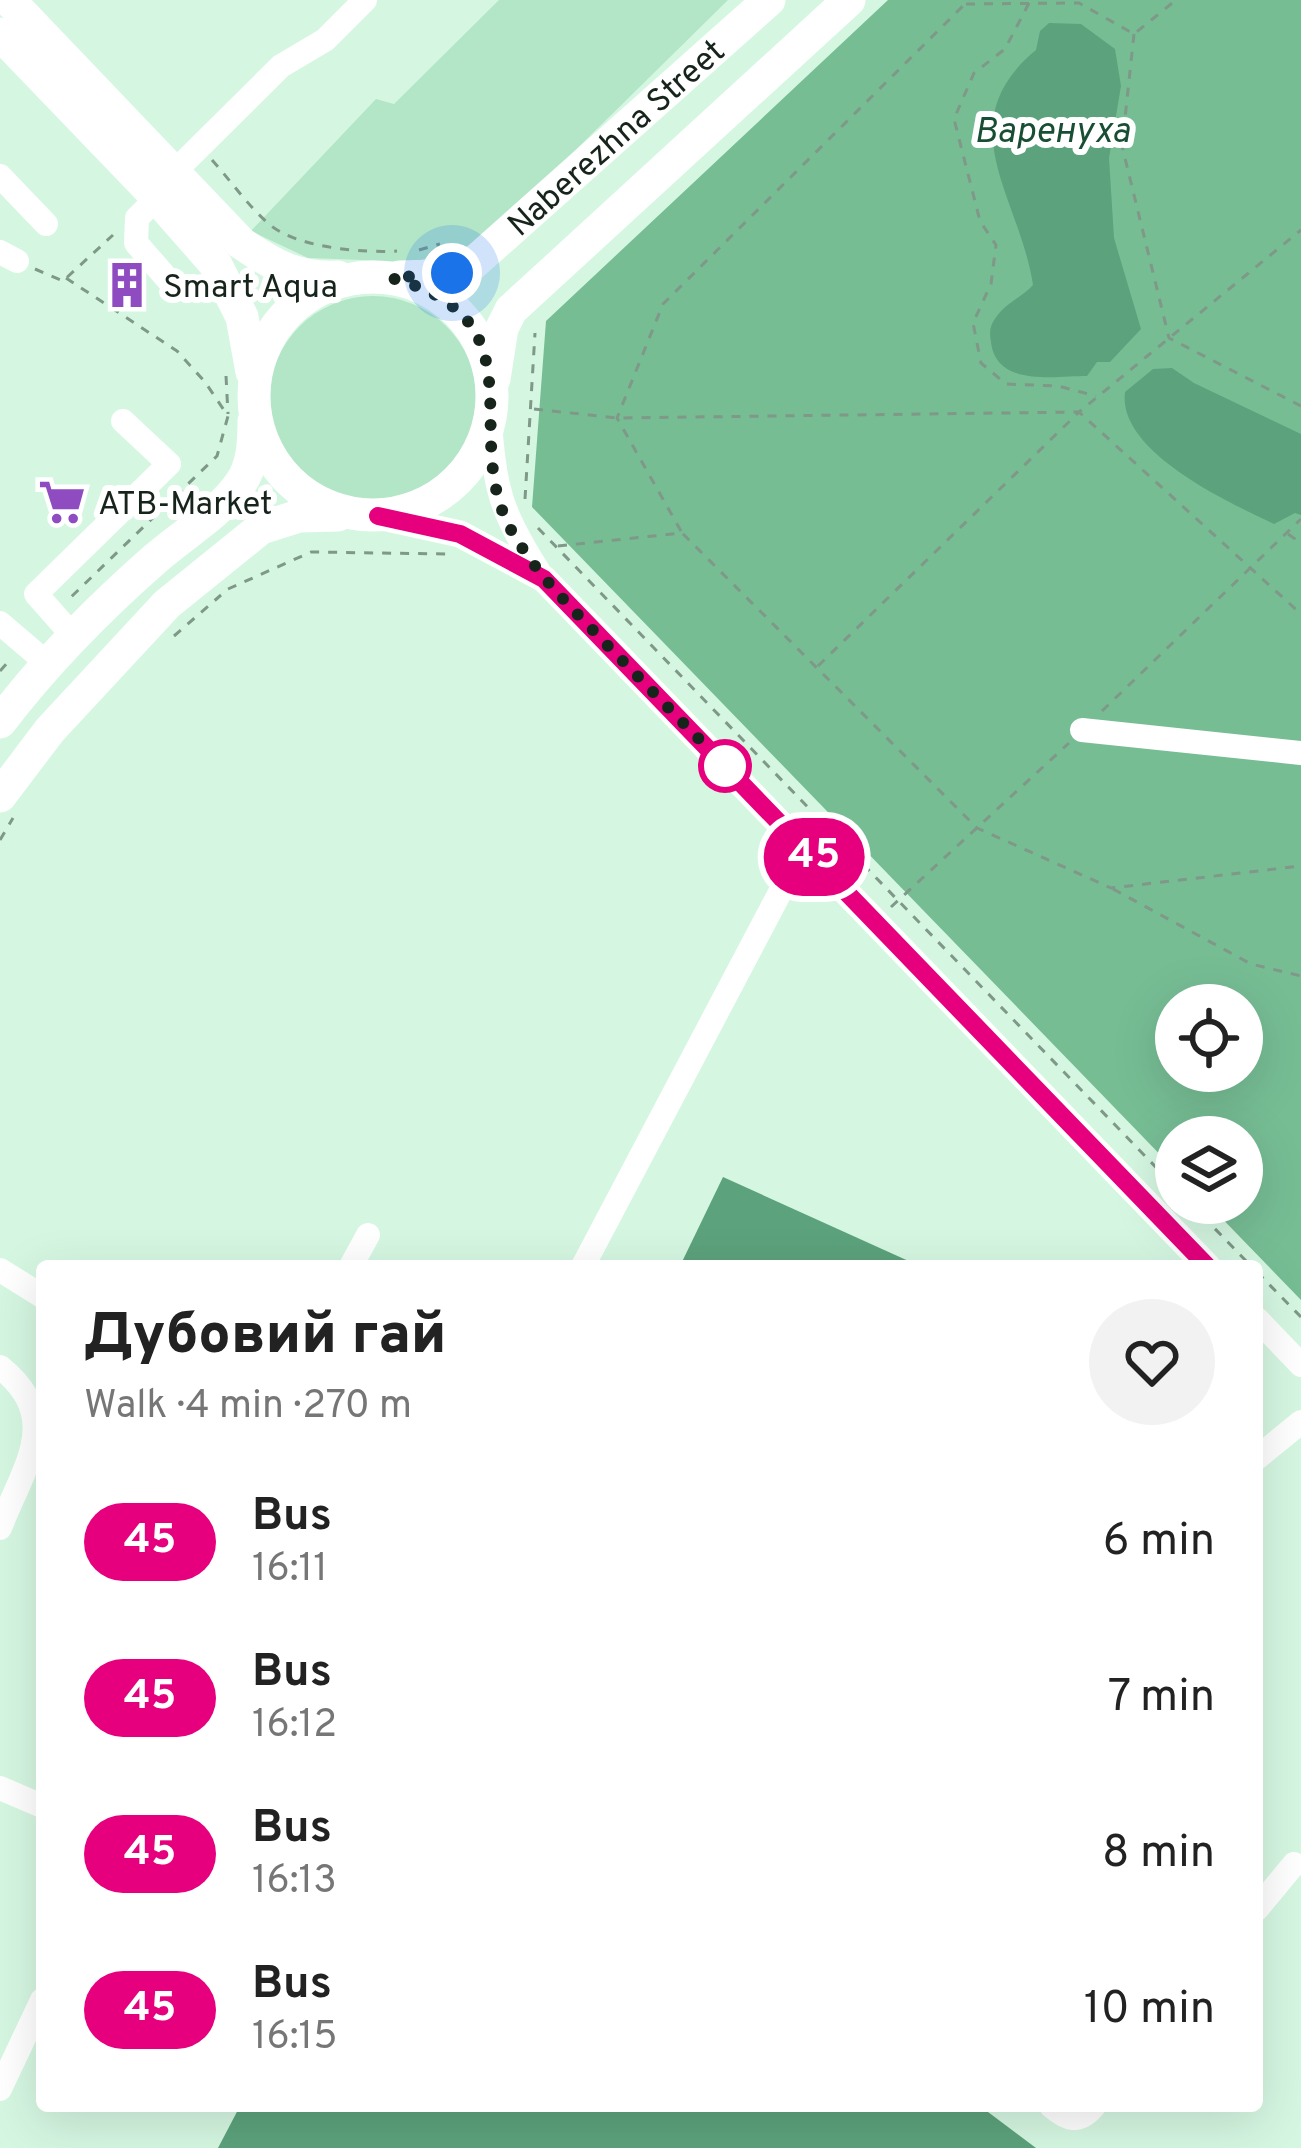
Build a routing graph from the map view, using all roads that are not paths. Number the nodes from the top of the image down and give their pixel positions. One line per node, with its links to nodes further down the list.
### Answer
1 (9, 0): 7 (main road)
2 (365, 0): 7 (street)
3 (769, 0): 9 (main road, Naberezhna Street)
4 (850, 0): 12 (main road)
5 (0, 34): 7 (main road)
6 (0, 176): 8 (street)
7 (162, 188): 9 (main road); 10 (street); 11 (main road)
8 (46, 224)
9 (377, 277): 11 (main road); 12 (main road)
10 (171, 283)
11 (254, 399): 14 (main road); 17 (main road)
12 (491, 407): 14 (main road); 15 (street)
13 (123, 421): 17 (street)
14 (365, 515): 15 (street); 18 (main road)
15 (544, 579): 24 (street)
16 (0, 623): 17 (street)
17 (50, 644): 18 (main road); 19 (main road)
18 (79, 697): 21 (main road)
19 (2, 720): 21 (main road)
20 (1082, 730): 22 (street)
21 (35, 749): 23 (main road)
22 (1301, 753)
23 (9, 804)
24 (804, 847): 27 (street); 28 (street)
25 (368, 1235): 26 (street)
26 (354, 1260)
27 (586, 1260)
28 (1201, 1260)
29 (0, 1270): 30 (street)
30 (36, 1292)
31 (1263, 1325): 32 (street)
32 (1301, 1365)
33 (0, 1367): 34 (street)
34 (36, 1420)
35 (1301, 1422): 37 (street)
36 (36, 1433): 38 (street)
37 (1263, 1453)
38 (0, 1528)
39 (0, 1788): 40 (street)
40 (36, 1803)
41 (1294, 1864): 42 (street)
42 (1263, 1902)
43 (36, 2013): 44 (street)
44 (0, 2089)
45 (1058, 2112): 46 (street)
46 (1089, 2112)

